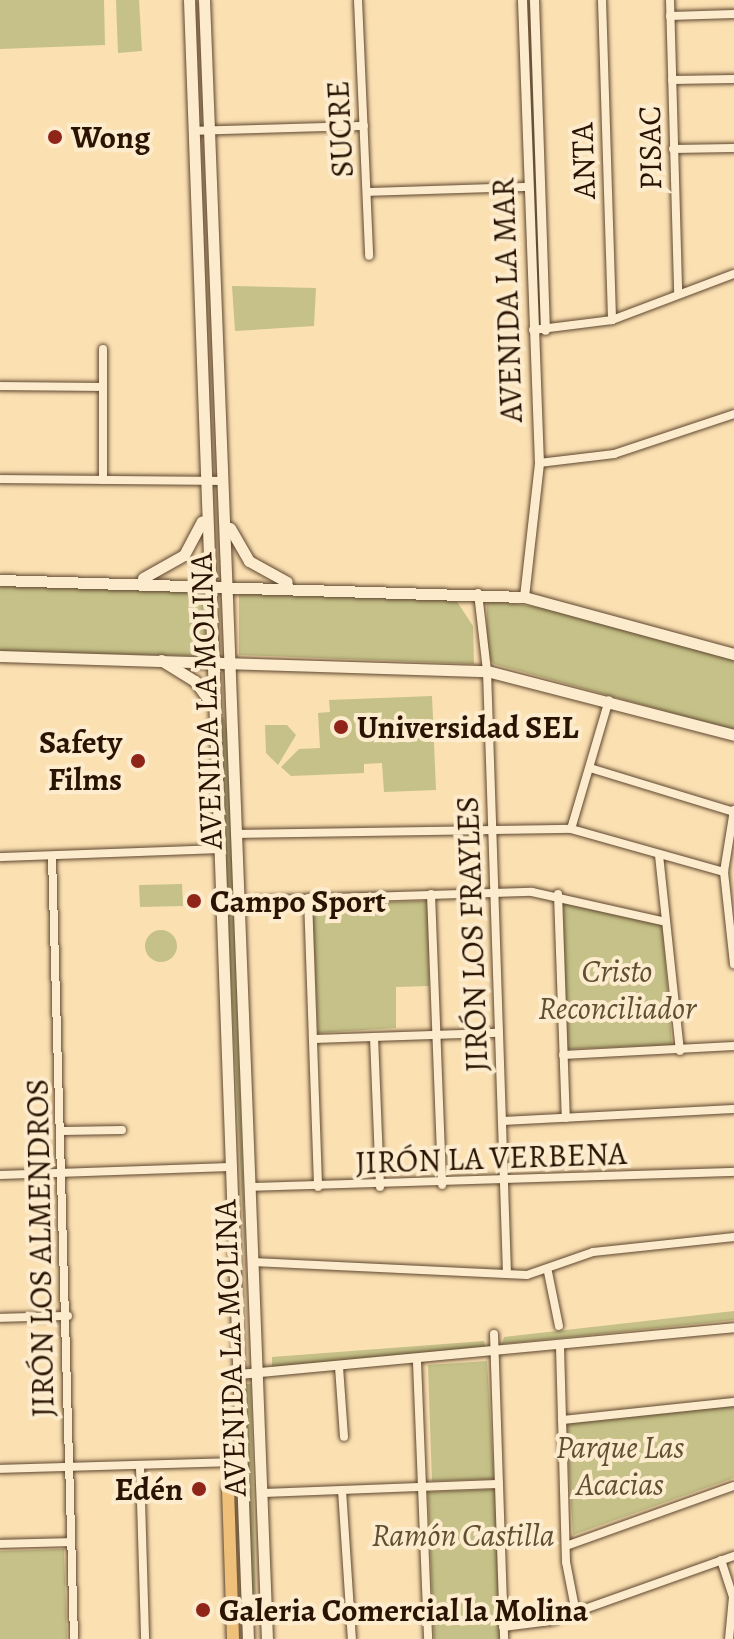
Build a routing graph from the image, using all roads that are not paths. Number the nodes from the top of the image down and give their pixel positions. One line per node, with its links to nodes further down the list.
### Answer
1 (189, 0): 13 (main road, AVENIDA LA MOLINA)
2 (204, 0): 14 (main road, AVENIDA LA MOLINA)
3 (358, 0): 12 (street, SUCRE)
4 (522, 0): 17 (street, AVENIDA LA MAR)
5 (534, 0): 26 (street, AVENIDA LA MAR)
6 (602, 0): 24 (street, ANTA)
7 (670, 0): 9 (street, PISAC)
8 (734, 14): 9 (street)
9 (670, 16): 11 (street, PISAC)
10 (734, 79): 11 (street)
11 (672, 80): 16 (street, PISAC)
12 (364, 126): 14 (street); 18 (street, SUCRE)
13 (193, 131): 14 (street); 19 (main road, AVENIDA LA MOLINA)
14 (208, 131): 20 (main road, AVENIDA LA MOLINA)
15 (734, 148): 16 (street)
16 (673, 149): 23 (street, PISAC)
17 (528, 187): 18 (street); 25 (street, AVENIDA LA MAR)
18 (367, 192): 21 (street, SUCRE)
19 (196, 222): 20 (main road); 28 (main road, AVENIDA LA MOLINA)
20 (211, 222): 29 (main road, AVENIDA LA MOLINA)
21 (369, 256)
22 (734, 274): 23 (street)
23 (678, 294): 24 (street)
24 (612, 320): 26 (street)
25 (533, 330): 26 (street); 33 (street, AVENIDA LA MAR)
26 (545, 330)
27 (103, 349): 31 (street)
28 (200, 358): 29 (main road); 37 (main road, AVENIDA LA MOLINA)
29 (218, 358): 36 (main road, AVENIDA LA MOLINA)
30 (0, 386): 31 (street)
31 (103, 387): 35 (street)
32 (734, 414): 33 (street)
33 (539, 463): 46 (street, AVENIDA LA MAR)
34 (0, 479): 35 (street)
35 (103, 480): 37 (street)
36 (224, 481): 37 (street); 39 (main road, AVENIDA LA MOLINA)
37 (204, 482): 38 (main road, AVENIDA LA MOLINA)
38 (205, 509): 41 (main road); 42 (main road, AVENIDA LA MOLINA)
39 (225, 510): 43 (main road, AVENIDA LA MOLINA); 44 (main road)
40 (0, 580): 41 (main road)
41 (120, 583): 42 (main road)
42 (208, 583): 43 (main road); 50 (main road, AVENIDA LA MOLINA)
43 (228, 583): 44 (main road); 51 (main road, AVENIDA LA MOLINA)
44 (303, 586): 45 (main road)
45 (478, 593): 46 (main road); 52 (street, JIRÓN LOS FRAYLES)
46 (524, 597): 47 (main road)
47 (734, 654)
48 (0, 656): 49 (main road)
49 (157, 659): 50 (main road); 54 (main road)
50 (210, 659): 51 (main road); 54 (main road, AVENIDA LA MOLINA)
51 (231, 659): 52 (main road); 57 (main road, AVENIDA LA MOLINA)
52 (487, 671): 53 (main road); 60 (street, JIRÓN LOS FRAYLES)
53 (609, 699): 56 (main road); 58 (street)
54 (212, 705): 55 (main road, AVENIDA LA MOLINA)
55 (213, 723): 57 (main road); 63 (main road, AVENIDA LA MOLINA)
56 (734, 735)
57 (234, 740): 62 (main road, AVENIDA LA MOLINA)
58 (590, 768): 59 (street); 61 (street)
59 (734, 811): 67 (street)
60 (492, 825): 61 (street); 62 (street); 68 (street, JIRÓN LOS FRAYLES)
61 (571, 829): 64 (street)
62 (237, 834): 72 (main road, AVENIDA LA MOLINA)
63 (217, 849): 65 (street); 87 (main road, AVENIDA LA MOLINA)
64 (659, 855): 67 (street); 73 (street)
65 (52, 856): 66 (street); 86 (street, JIRÓN LOS ALMENDROS)
66 (0, 857)
67 (724, 872): 74 (street)
68 (494, 892): 69 (street); 70 (street); 75 (street, JIRÓN LOS FRAYLES)
69 (431, 894): 71 (street); 76 (street)
70 (558, 894): 73 (street); 81 (street)
71 (308, 898): 72 (street); 78 (street)
72 (240, 901): 93 (main road, AVENIDA LA MOLINA)
73 (666, 922): 80 (street)
74 (734, 964)
75 (499, 1033): 76 (street); 84 (street, JIRÓN LOS FRAYLES)
76 (436, 1035): 77 (street); 92 (street)
77 (374, 1037): 78 (street); 95 (street)
78 (314, 1039): 94 (street)
79 (734, 1046): 80 (street)
80 (680, 1051): 81 (street)
81 (563, 1055): 83 (street)
82 (734, 1109): 83 (street)
83 (566, 1118): 84 (street)
84 (502, 1121): 91 (street, JIRÓN LOS FRAYLES)
85 (122, 1130): 86 (street)
86 (62, 1131): 89 (street, JIRÓN LOS ALMENDROS)
87 (230, 1167): 89 (street); 101 (main road, AVENIDA LA MOLINA)
88 (734, 1172): 91 (street, JIRÓN LA VERBENA)
89 (64, 1173): 90 (street); 102 (street, JIRÓN LOS ALMENDROS)
90 (0, 1175)
91 (504, 1183): 92 (street, JIRÓN LA VERBENA); 99 (street, JIRÓN LOS FRAYLES)
92 (442, 1185): 95 (street, JIRÓN LA VERBENA)
93 (250, 1187): 94 (street, JIRÓN LA VERBENA); 97 (main road, AVENIDA LA MOLINA)
94 (318, 1187): 95 (street, JIRÓN LA VERBENA)
95 (380, 1187)
96 (734, 1237): 98 (street)
97 (253, 1262): 99 (street); 100 (main road, AVENIDA LA MOLINA)
98 (548, 1272): 99 (street); 104 (street)
99 (507, 1274)
100 (254, 1296): 101 (main road); 108 (main road, AVENIDA LA MOLINA)
101 (236, 1298): 109 (main road, AVENIDA LA MOLINA)
102 (68, 1316): 103 (street); 119 (street, JIRÓN LOS ALMENDROS)
103 (0, 1318)
104 (559, 1326)
105 (734, 1327): 107 (street)
106 (494, 1334): 110 (street)
107 (560, 1347): 110 (street); 116 (street)
108 (256, 1353): 109 (street); 114 (main road, AVENIDA LA MOLINA)
109 (237, 1354): 113 (main road, AVENIDA LA MOLINA)
110 (494, 1354): 111 (street); 122 (street)
111 (417, 1362): 112 (street); 124 (street)
112 (339, 1367): 114 (street); 117 (street)
113 (238, 1374): 114 (street); 118 (main road, AVENIDA LA MOLINA)
114 (257, 1374): 126 (main road, AVENIDA LA MOLINA)
115 (734, 1402): 116 (street)
116 (562, 1420): 129 (street)
117 (344, 1437)
118 (240, 1466): 120 (street); 132 (main road, AVENIDA LA MOLINA); 138 (main road)
119 (68, 1467): 120 (street); 121 (street); 127 (street, JIRÓN LOS ALMENDROS)
120 (140, 1467): 137 (street)
121 (0, 1469)
122 (499, 1484): 124 (street); 135 (street)
123 (734, 1486): 129 (street)
124 (422, 1487): 125 (street); 142 (street)
125 (342, 1490): 126 (street); 141 (street)
126 (261, 1493): 133 (main road, AVENIDA LA MOLINA)
127 (70, 1542): 128 (street); 136 (street, JIRÓN LOS ALMENDROS)
128 (0, 1544)
129 (566, 1546): 134 (street)
130 (734, 1556): 131 (street)
131 (721, 1560): 134 (street); 144 (street)
132 (245, 1600): 133 (main road); 139 (main road, AVENIDA LA MOLINA)
133 (264, 1601): 140 (main road, AVENIDA LA MOLINA)
134 (576, 1613): 135 (street)
135 (503, 1627): 143 (street)
136 (74, 1639)
137 (145, 1639)
138 (233, 1639)
139 (248, 1639)
140 (267, 1639)
141 (352, 1639)
142 (428, 1639)
143 (504, 1639)
144 (729, 1639)

